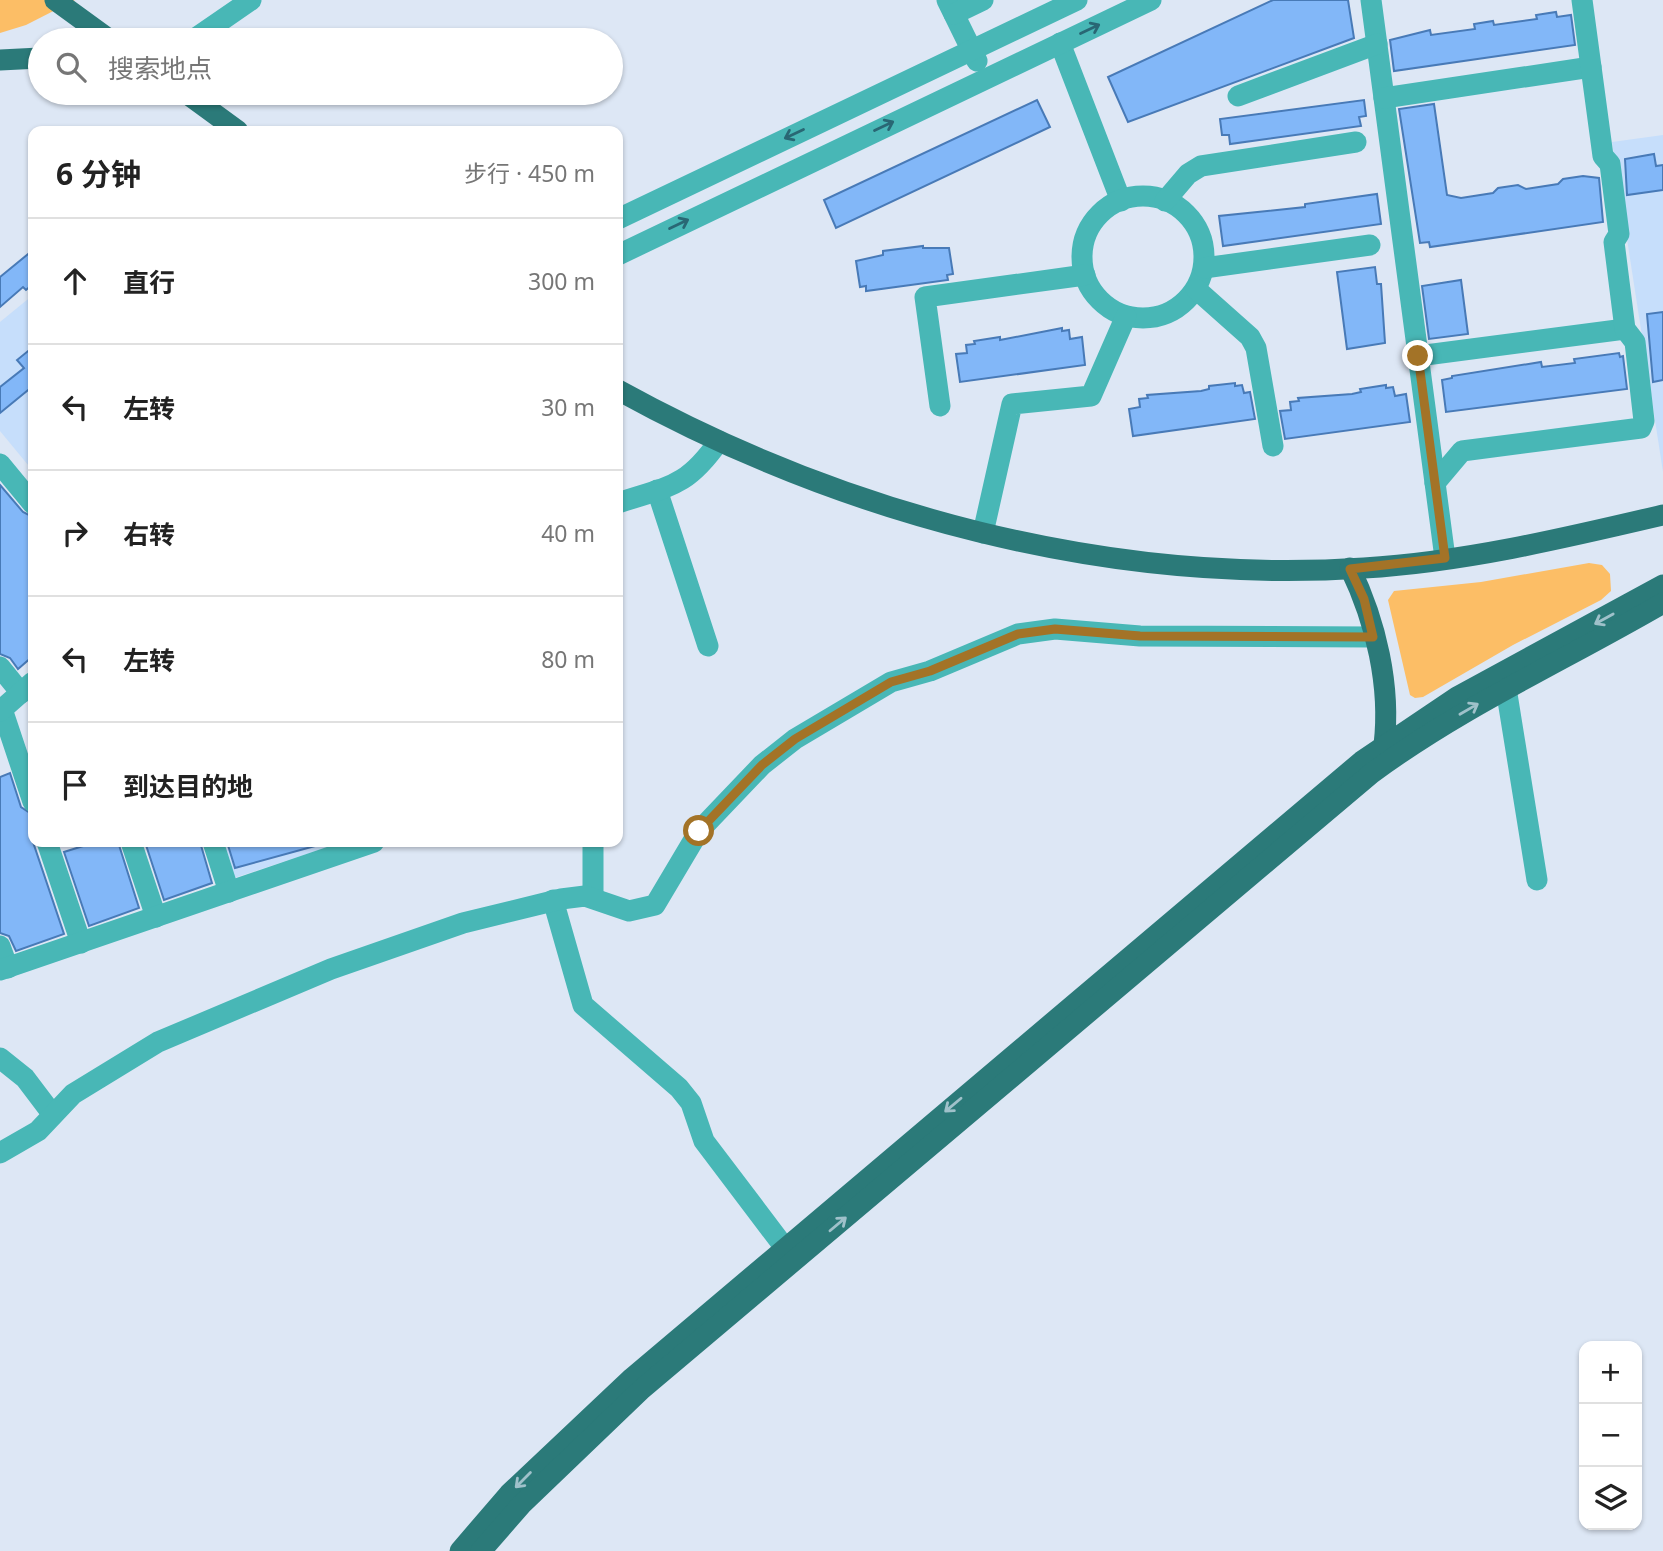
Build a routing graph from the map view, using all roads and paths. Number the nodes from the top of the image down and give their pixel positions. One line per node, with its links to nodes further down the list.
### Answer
1 (55, 0): 10 (main road)
2 (71, 0): 10 (main road)
3 (251, 0): 13 (street)
4 (983, 0): 9 (street)
5 (1077, 0): 16 (street)
6 (1151, 0): 14 (street, one-way to 6)
7 (1371, 0): 15 (street)
8 (1582, 0): 19 (street)
9 (951, 7): 16 (street)
10 (95, 24): 11 (main road); 12 (main road)
11 (99, 28)
12 (101, 28)
13 (210, 28)
14 (1060, 43): 20 (street); 26 (street)
15 (1377, 44): 21 (street); 22 (street)
16 (972, 50): 20 (street); 28 (street, one-way to 28)
17 (28, 59): 18 (main road)
18 (0, 60)
19 (1591, 67): 22 (street); 35 (street)
20 (986, 78): 30 (street, one-way to 20)
21 (1238, 96)
22 (1384, 98): 36 (street)
23 (202, 105): 24 (main road)
24 (231, 126)
25 (1356, 142): 27 (street)
26 (1121, 201): 27 (street); 32 (street)
27 (1165, 201): 31 (street)
28 (623, 217)
29 (1370, 245): 31 (street)
30 (623, 253)
31 (1204, 268): 33 (street)
32 (1085, 275): 34 (street); 38 (street)
33 (1196, 289): 34 (street); 40 (street)
34 (1126, 316): 47 (street)
35 (1625, 329): 36 (street); 42 (street)
36 (1418, 356): 42 (street)
37 (623, 393): 39 (main road)
38 (940, 406)
39 (719, 441): 43 (street); 47 (main road)
40 (1273, 446)
41 (0, 464): 44 (street)
42 (1434, 483): 48 (street)
43 (657, 490): 45 (street); 53 (street)
44 (28, 498)
45 (623, 501)
46 (1663, 516): 48 (main road)
47 (984, 533): 49 (main road)
48 (1445, 558): 49 (main road)
49 (1350, 569): 52 (main road)
50 (1663, 585): 58 (main road, one-way to 58)
51 (1663, 603): 56 (main road)
52 (1373, 637): 58 (main road); 67 (street)
53 (708, 646)
54 (0, 667): 55 (street)
55 (27, 687): 57 (street)
56 (1506, 688): 65 (street); 78 (main road, one-way to 56)
57 (1, 710): 59 (street)
58 (1384, 745): 76 (main road, one-way to 76)
59 (28, 788)
60 (49, 847): 70 (street)
61 (133, 847): 69 (street)
62 (215, 847): 66 (street)
63 (360, 847): 66 (street)
64 (593, 847): 67 (street)
65 (1537, 880)
66 (229, 892): 69 (street)
67 (593, 898): 68 (street)
68 (553, 900): 74 (street); 76 (street)
69 (156, 917): 70 (street)
70 (81, 943): 72 (street)
71 (0, 946): 72 (street)
72 (4, 969)
73 (0, 1058): 74 (street)
74 (53, 1115): 75 (street)
75 (0, 1153)
76 (785, 1248): 77 (main road, one-way to 77)
77 (460, 1551)
78 (481, 1551)

